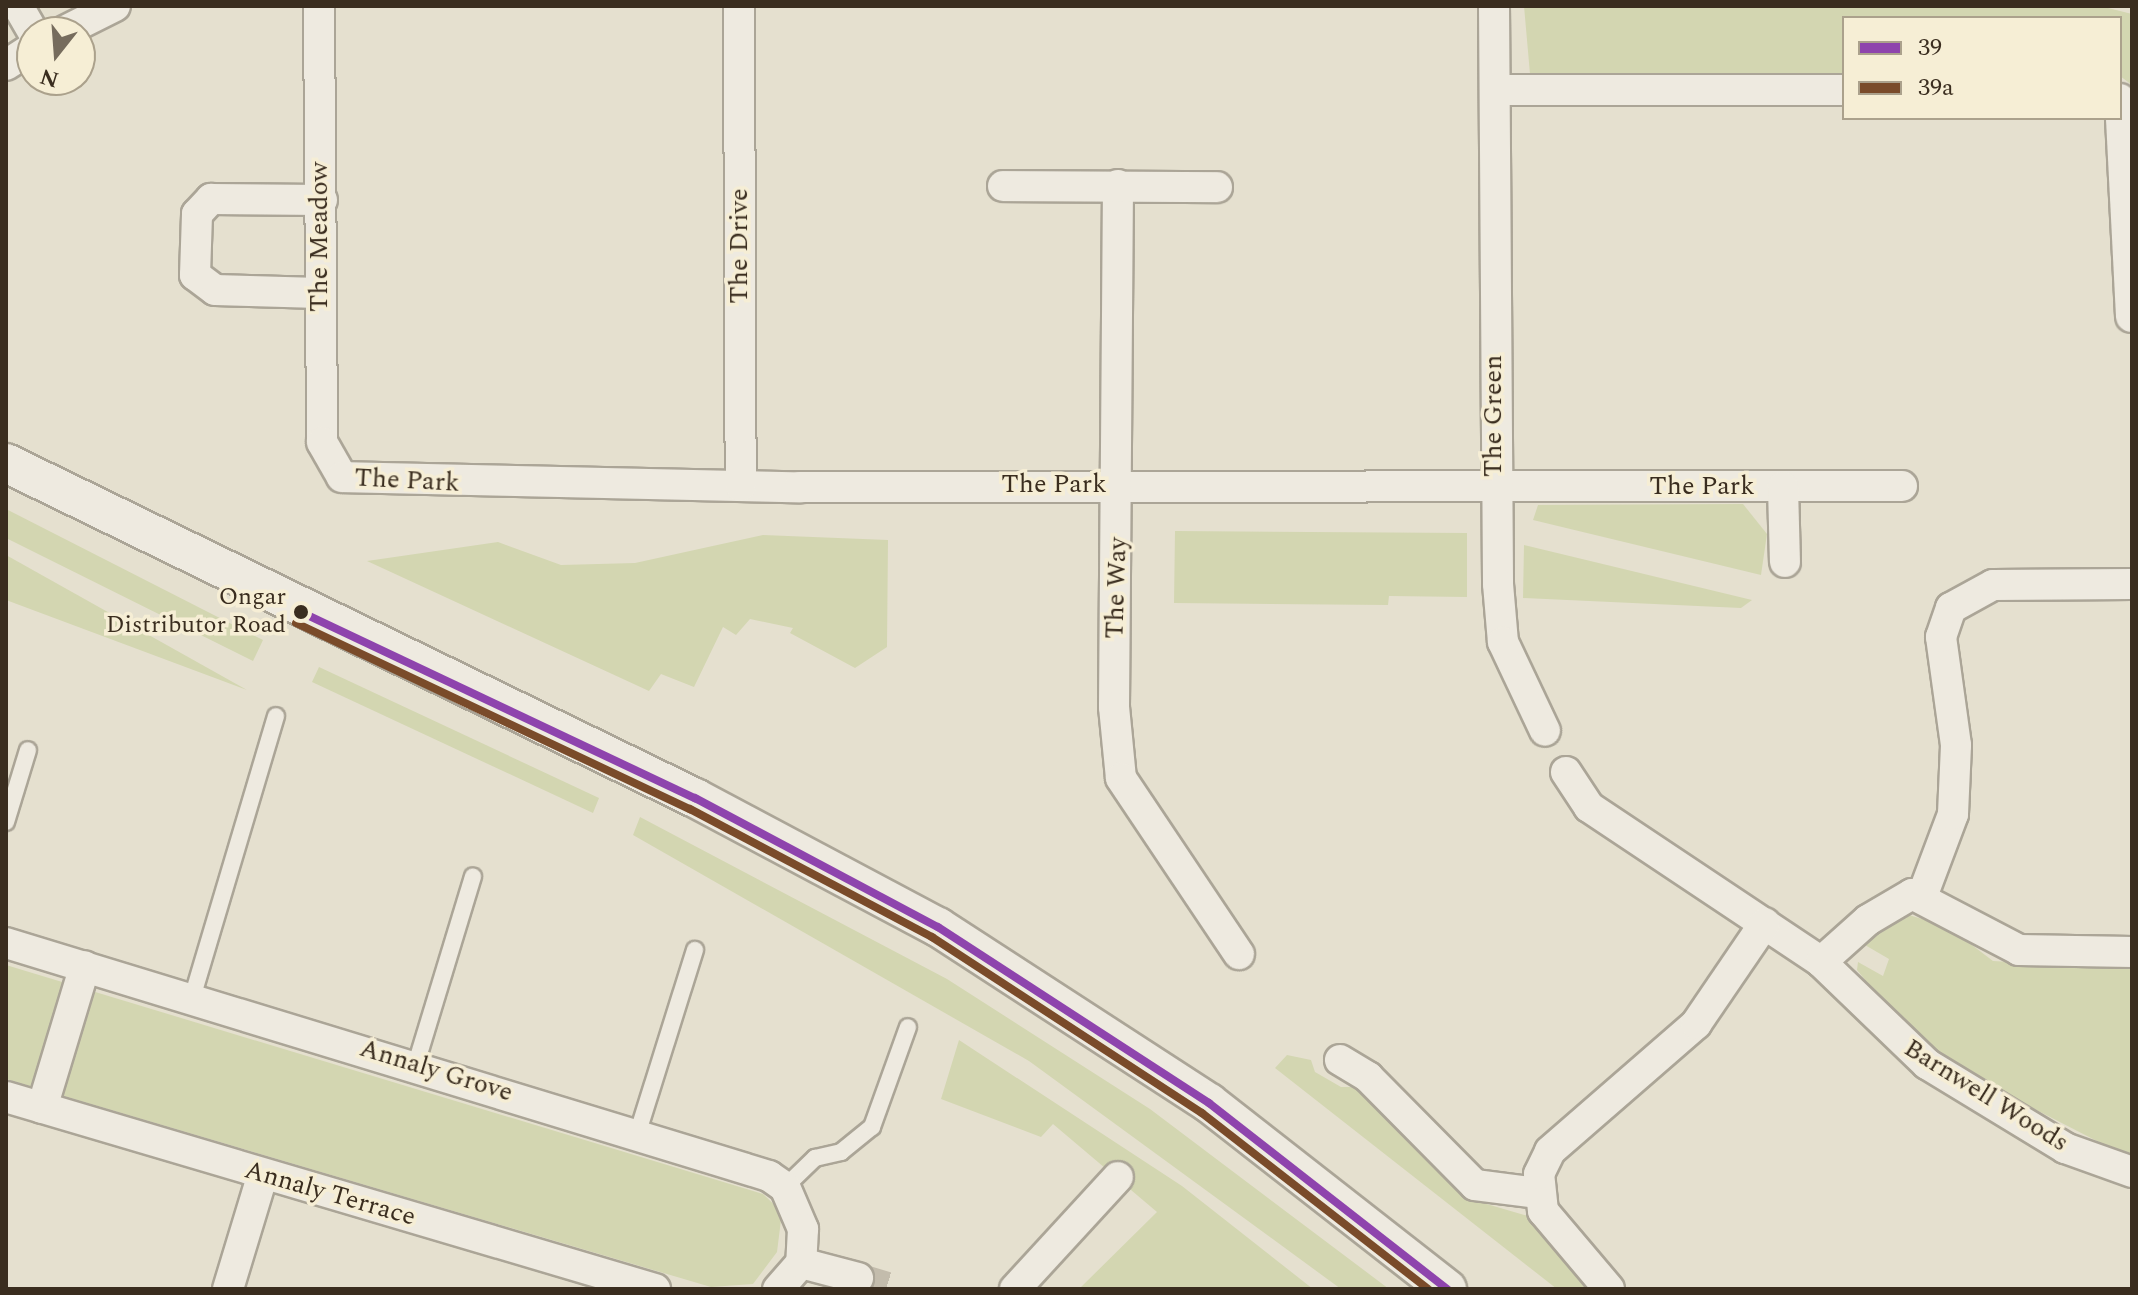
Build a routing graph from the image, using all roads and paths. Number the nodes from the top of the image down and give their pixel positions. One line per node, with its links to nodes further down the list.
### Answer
1 (115, 6): 5 (street)
2 (319, 6): 12 (street, The Meadow)
3 (739, 6): 18 (street, The Drive)
4 (1494, 6): 6 (street, The Green)
5 (95, 16)
6 (1495, 90): 7 (street); 19 (street, The Green)
7 (1842, 90)
8 (2121, 120): 14 (street)
9 (1118, 185): 10 (street); 11 (street); 17 (street, The Way)
10 (1003, 186)
11 (1217, 187)
12 (322, 200): 13 (street, The Meadow); 13 (street)
13 (319, 293): 16 (street, The Meadow)
14 (2131, 317)
15 (6, 463): 56 (street)
16 (330, 467): 18 (street, The Park)
17 (1118, 485): 18 (street, The Park); 19 (street, The Park); 35 (street, The Way)
18 (741, 486)
19 (1494, 486): 21 (street, The Park); 25 (street, The Green)
20 (1902, 486): 21 (street, The Park)
21 (1783, 487): 22 (street, The Park)
22 (1785, 562)
23 (2132, 584): 30 (street)
24 (276, 716): 38 (lane)
25 (1545, 731)
26 (28, 750): 28 (lane)
27 (1566, 772): 31 (street, Barnwell Woods)
28 (6, 822)
29 (473, 876): 41 (lane)
30 (1923, 894): 34 (street); 36 (street)
31 (1765, 923): 36 (street, Barnwell Woods); 49 (street)
32 (6, 943): 37 (street, Annaly Grove)
33 (695, 950): 44 (lane)
34 (2132, 952)
35 (1239, 954)
36 (1821, 962): 45 (street, Barnwell Woods)
37 (85, 966): 38 (street, Annaly Grove); 43 (street)
38 (192, 998): 41 (street, Annaly Grove)
39 (908, 1027): 48 (lane)
40 (1340, 1060): 49 (street)
41 (416, 1064): 44 (street, Annaly Grove)
42 (6, 1097): 43 (street, Annaly Terrace)
43 (42, 1108): 46 (street, Annaly Terrace)
44 (637, 1135): 48 (street, Annaly Grove)
45 (2132, 1172)
46 (263, 1174): 52 (street); 53 (street, Annaly Terrace)
47 (1118, 1177): 55 (street)
48 (785, 1187): 50 (street)
49 (1538, 1193): 57 (street)
50 (801, 1263): 51 (street); 54 (street)
51 (858, 1278)
52 (228, 1289)
53 (655, 1289)
54 (778, 1289)
55 (1015, 1289)
56 (1447, 1289)
57 (1609, 1289)

